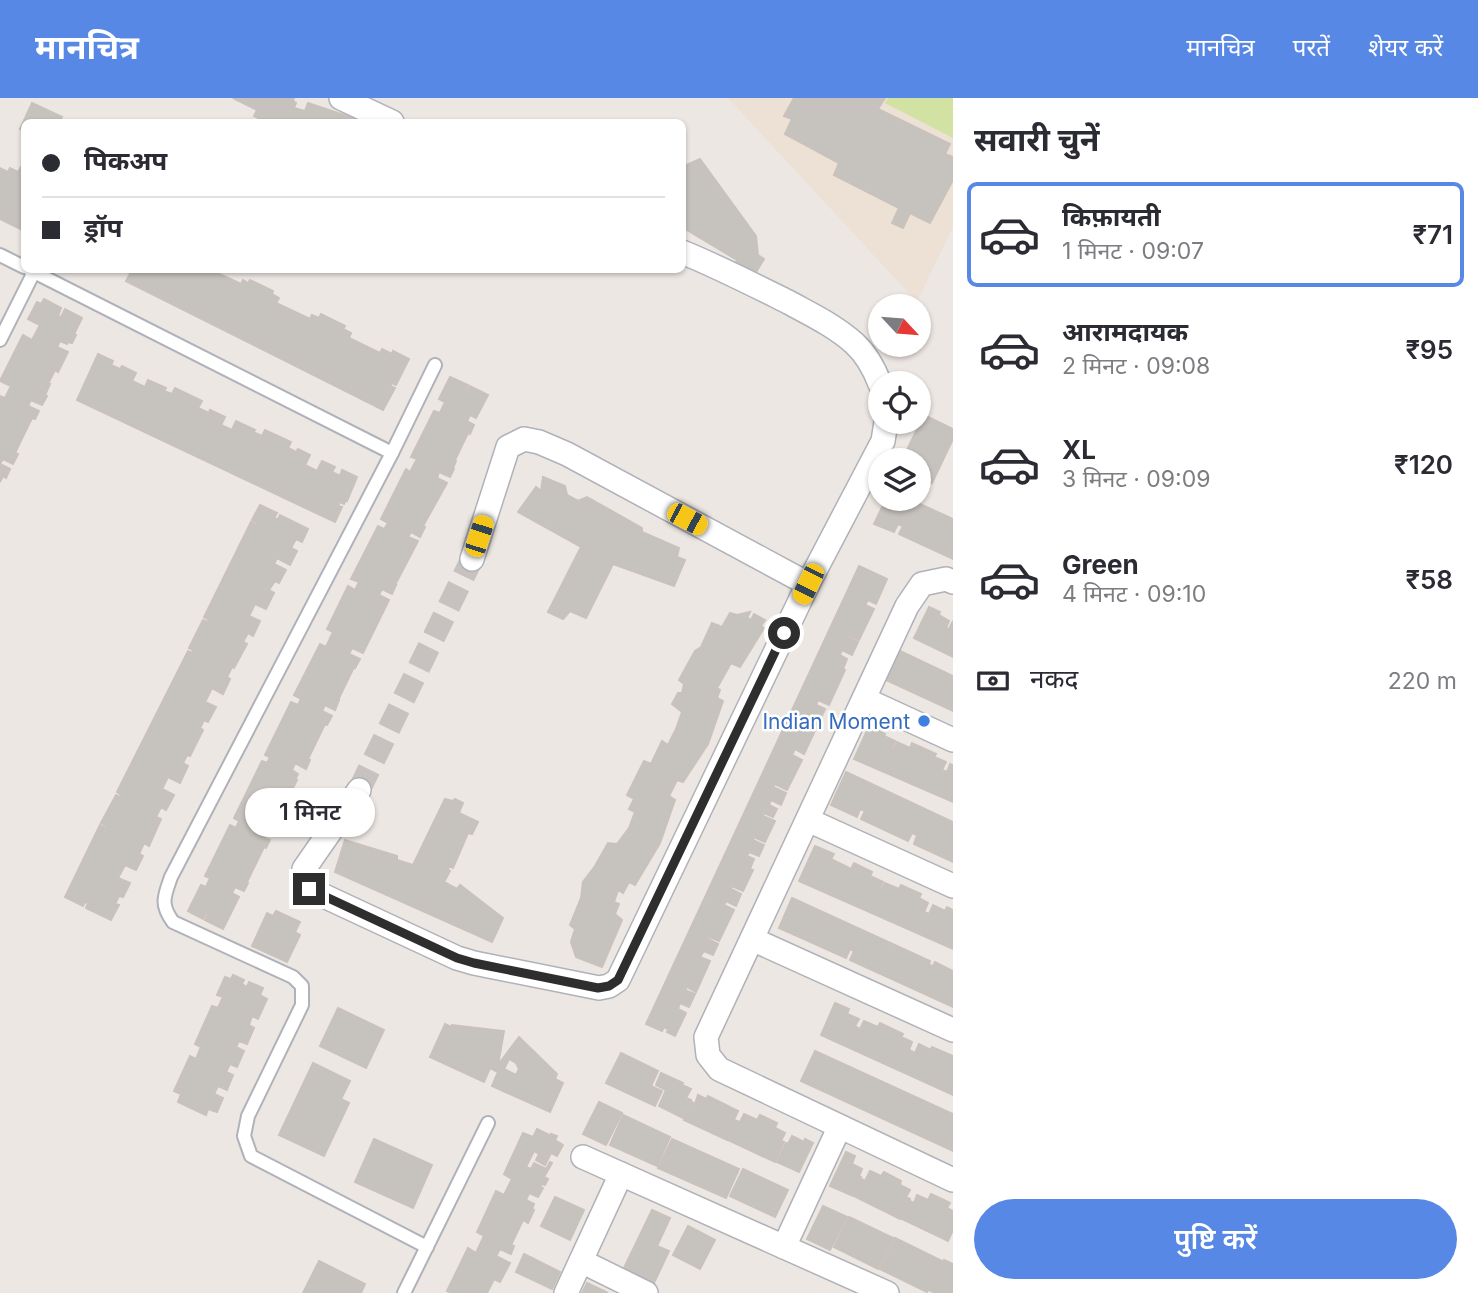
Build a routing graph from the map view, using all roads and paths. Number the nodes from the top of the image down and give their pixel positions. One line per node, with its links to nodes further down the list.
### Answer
1 (341, 98): 2 (street)
2 (386, 119)
3 (686, 253): 10 (street)
4 (0, 255): 5 (lane)
5 (21, 265)
6 (27, 273): 8 (lane)
7 (37, 273): 12 (lane)
8 (0, 340)
9 (435, 365): 12 (lane)
10 (875, 371)
11 (884, 434): 15 (street)
12 (392, 453): 28 (lane)
13 (472, 559): 15 (street)
14 (953, 582): 16 (street)
15 (808, 584): 18 (street)
16 (864, 699): 17 (street); 19 (street)
17 (953, 740)
18 (359, 790)
19 (808, 820): 20 (street); 21 (street)
20 (953, 886)
21 (752, 939): 22 (street); 24 (street)
22 (953, 1030)
23 (488, 1123): 28 (lane)
24 (839, 1128): 27 (street); 29 (street)
25 (583, 1157): 26 (street)
26 (621, 1174): 29 (street); 30 (street)
27 (953, 1180)
28 (427, 1247): 31 (lane)
29 (784, 1247): 34 (street)
30 (581, 1261): 32 (street); 33 (street)
31 (404, 1293)
32 (566, 1293)
33 (646, 1293)
34 (887, 1293)

